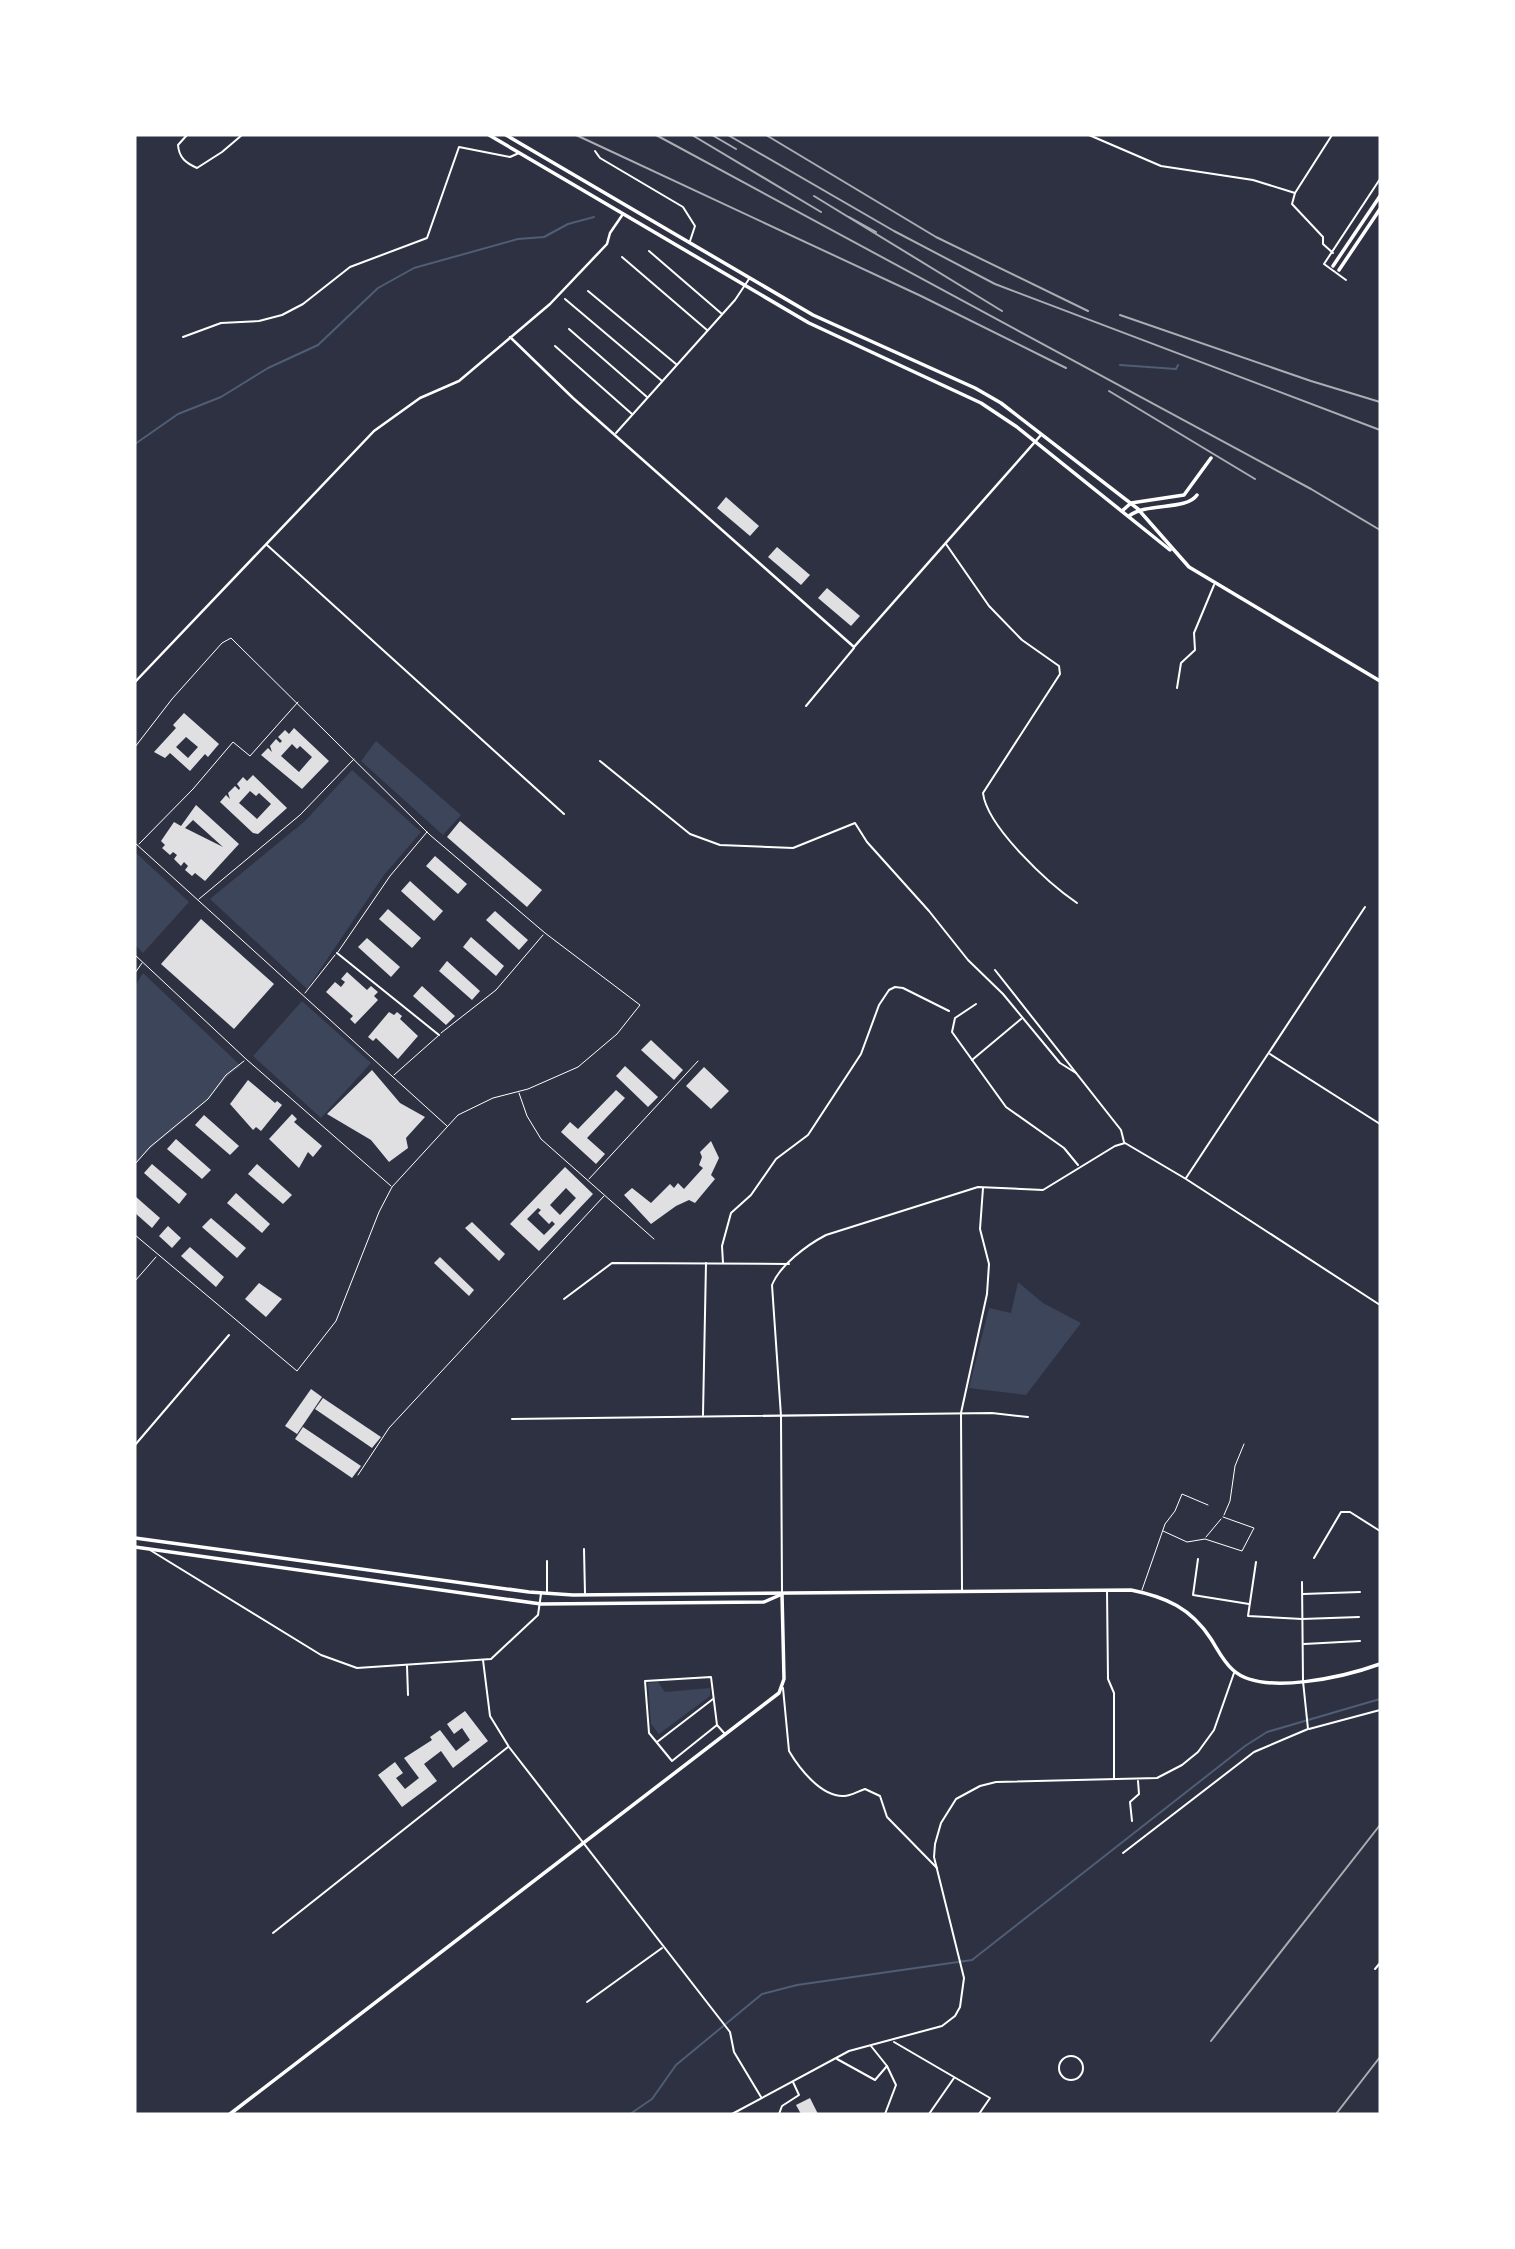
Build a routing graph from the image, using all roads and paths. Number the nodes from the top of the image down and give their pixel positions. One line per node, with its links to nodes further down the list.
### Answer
1 (187, 135): 2 (street)
2 (242, 135)
3 (489, 135): 8 (main road)
4 (506, 135): 14 (main road)
5 (1089, 135): 10 (street)
6 (1332, 135): 10 (street)
7 (595, 151): 14 (street)
8 (519, 152): 13 (main road); 28 (street)
9 (1380, 179): 16 (street)
10 (1294, 194): 16 (street)
11 (1380, 196): 18 (main road)
12 (1380, 209): 19 (main road)
13 (623, 213): 22 (main road); 29 (street)
14 (690, 242): 20 (main road)
15 (649, 251): 25 (street)
16 (1333, 253): 21 (street)
17 (622, 257): 27 (street)
18 (1334, 266)
19 (1339, 270)
20 (749, 278): 22 (street); 35 (main road)
21 (1346, 280)
22 (744, 286): 25 (street); 37 (main road)
23 (588, 291): 31 (street)
24 (565, 299): 32 (street)
25 (722, 314): 27 (street)
26 (569, 329): 33 (street)
27 (708, 331): 31 (street)
28 (183, 337)
29 (510, 337): 36 (street); 45 (street)
30 (555, 346): 34 (street)
31 (677, 365): 32 (street)
32 (662, 381): 33 (street)
33 (648, 398): 34 (street)
34 (633, 414): 36 (street)
35 (1042, 433): 37 (street); 40 (main road)
36 (614, 435): 48 (street)
37 (1034, 442): 42 (main road); 44 (street)
38 (1211, 458): 40 (main road)
39 (1197, 495): 41 (main road)
40 (1131, 503): 41 (main road); 42 (main road)
41 (1138, 509): 43 (main road); 46 (main road)
42 (1122, 511): 43 (main road)
43 (1129, 516): 46 (main road)
44 (946, 543): 48 (street); 62 (street)
45 (266, 544): 50 (street); 57 (street)
46 (1182, 561): 47 (main road)
47 (1216, 583): 49 (main road); 51 (street)
48 (854, 647): 53 (street)
49 (1380, 681)
50 (135, 682)
51 (1177, 688)
52 (298, 702): 54 (lane); 55 (lane); 60 (lane)
53 (806, 706)
54 (135, 747)
55 (354, 758): 58 (lane); 61 (lane)
56 (600, 761): 73 (street)
57 (564, 814)
58 (429, 830): 64 (lane); 65 (lane)
59 (135, 843): 60 (lane)
60 (137, 846): 61 (lane)
61 (197, 901): 70 (lane)
62 (1077, 903)
63 (1365, 907): 75 (street)
64 (545, 933): 74 (lane); 81 (lane)
65 (337, 953): 70 (lane); 74 (street)
66 (135, 955): 67 (lane)
67 (142, 962): 69 (lane); 76 (lane)
68 (995, 970): 79 (street)
69 (135, 972)
70 (304, 994): 80 (lane)
71 (976, 1004): 78 (street)
72 (949, 1011): 96 (street)
73 (1022, 1018): 78 (street); 79 (street)
74 (439, 1035): 80 (lane)
75 (1269, 1053): 82 (street); 87 (street)
76 (246, 1059): 85 (lane); 90 (lane)
77 (698, 1061): 88 (lane)
78 (971, 1061): 86 (street)
79 (1076, 1073): 84 (street)
80 (394, 1075): 83 (lane)
81 (519, 1091): 83 (lane); 88 (lane)
82 (1380, 1124)
83 (447, 1126): 90 (lane)
84 (1125, 1143): 86 (street); 87 (street)
85 (135, 1164)
86 (1079, 1167): 89 (street)
87 (1186, 1179): 100 (street)
88 (587, 1181): 91 (lane)
89 (984, 1186): 97 (street); 102 (street)
90 (392, 1187): 94 (lane)
91 (604, 1196): 93 (lane); 109 (lane)
92 (135, 1235): 94 (lane)
93 (654, 1239)
94 (158, 1255): 98 (lane)
95 (706, 1263): 96 (street); 99 (street); 103 (street)
96 (723, 1263): 97 (street)
97 (789, 1264): 104 (street)
98 (135, 1280)
99 (564, 1299)
100 (1380, 1305)
101 (229, 1335): 108 (street)
102 (961, 1413): 104 (street); 105 (street); 125 (street)
103 (703, 1416): 104 (street); 106 (street)
104 (780, 1416): 130 (street)
105 (1028, 1417)
106 (512, 1419)
107 (1244, 1444): 111 (lane)
108 (135, 1445)
109 (358, 1475)
110 (1208, 1505): 112 (lane)
111 (1223, 1517): 115 (lane); 115 (lane)
112 (1163, 1531): 115 (lane); 126 (lane)
113 (1380, 1531): 119 (street)
114 (135, 1538): 128 (main road)
115 (1205, 1539)
116 (135, 1548): 118 (main road)
117 (584, 1549): 132 (street)
118 (150, 1550): 133 (main road); 141 (street)
119 (1314, 1558)
120 (1198, 1559): 134 (street)
121 (547, 1561): 129 (street)
122 (1256, 1562): 134 (street)
123 (1302, 1582): 131 (street)
124 (1107, 1589): 125 (main road); 126 (main road); 153 (street)
125 (962, 1592): 130 (main road)
126 (1141, 1592): 142 (main road)
127 (1360, 1592): 131 (street)
128 (541, 1593): 129 (main road); 133 (street)
129 (547, 1594): 132 (main road)
130 (782, 1594): 132 (main road); 133 (main road); 144 (main road)
131 (1302, 1594): 136 (street)
132 (586, 1595)
133 (541, 1604): 139 (street)
134 (1250, 1604): 136 (street)
135 (1359, 1617): 136 (street)
136 (1302, 1619): 138 (street)
137 (1360, 1641): 138 (street)
138 (1303, 1644): 143 (street)
139 (483, 1660): 141 (street); 152 (street)
140 (1380, 1664): 143 (main road)
141 (407, 1665): 145 (street)
142 (1235, 1672): 143 (main road); 154 (street)
143 (1303, 1681): 149 (street)
144 (783, 1687): 150 (main road); 158 (street)
145 (408, 1695)
146 (714, 1698): 148 (street); 151 (street); 151 (street)
147 (1380, 1710): 149 (street)
148 (717, 1725): 150 (street); 151 (street)
149 (1308, 1729): 157 (street)
150 (725, 1735): 156 (main road)
151 (657, 1742)
152 (509, 1747): 156 (street); 159 (street)
153 (1114, 1780): 154 (street); 158 (street)
154 (1138, 1780): 155 (street)
155 (1132, 1821)
156 (583, 1843): 160 (street); 173 (main road)
157 (1123, 1853)
158 (937, 1869): 164 (street)
159 (273, 1933)
160 (663, 1947): 163 (street); 171 (street)
161 (1380, 1962): 162 (street)
162 (1375, 1969)
163 (587, 2002)
164 (893, 2041): 165 (street); 169 (street)
165 (871, 2045): 166 (street); 167 (street)
166 (836, 2058): 167 (street); 170 (street)
167 (887, 2066): 176 (street)
168 (1059, 2070): 168 (street)
169 (955, 2077): 177 (street); 178 (street)
170 (793, 2081): 171 (street); 172 (street)
171 (762, 2098): 174 (street)
172 (779, 2113): 175 (street)
173 (230, 2114)
174 (732, 2114)
175 (774, 2114)
176 (886, 2114)
177 (929, 2114)
178 (979, 2114)

